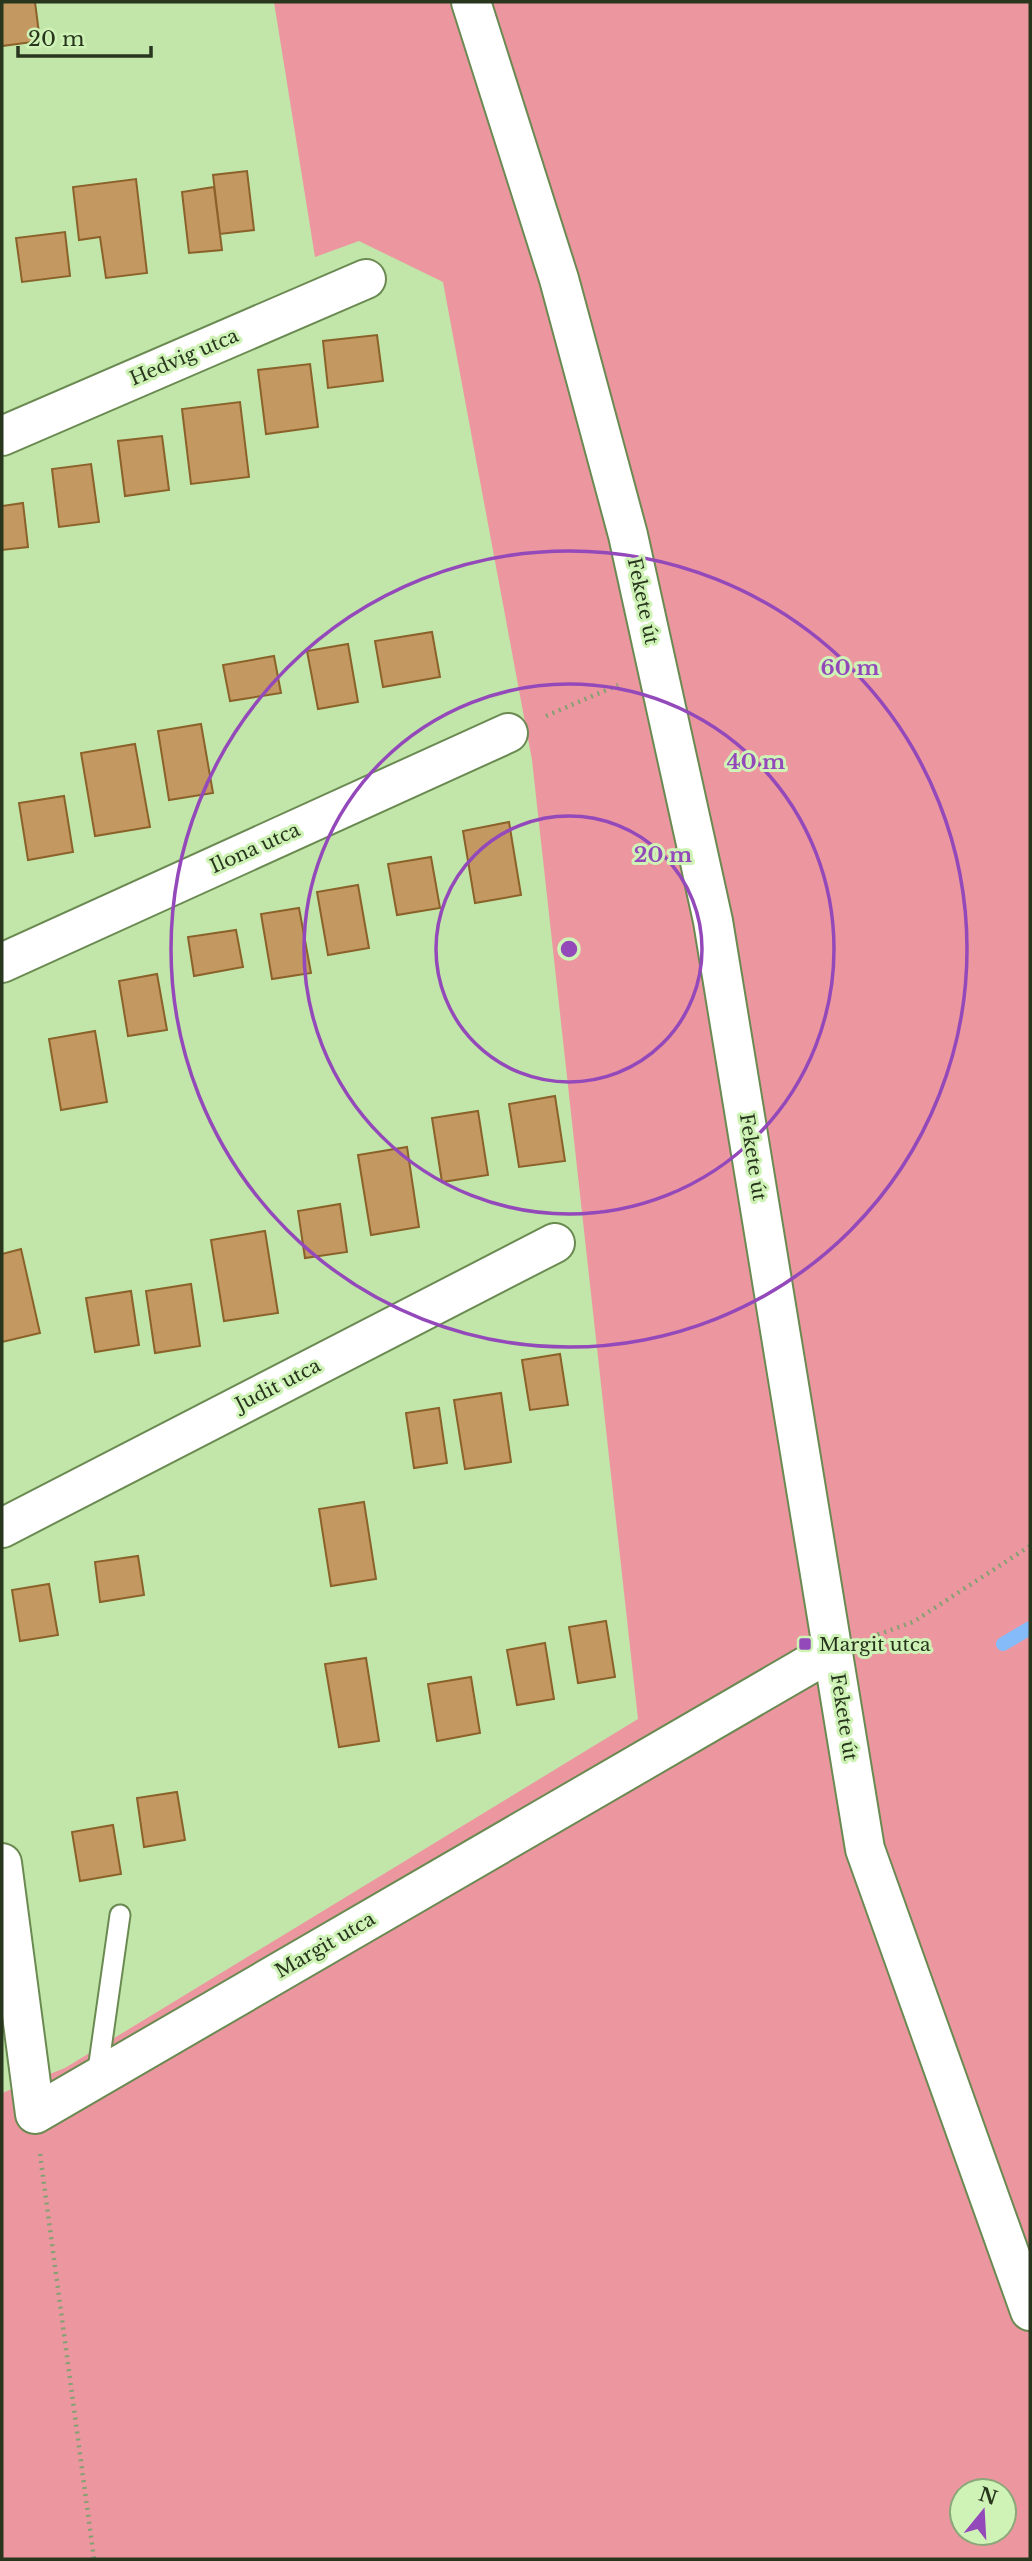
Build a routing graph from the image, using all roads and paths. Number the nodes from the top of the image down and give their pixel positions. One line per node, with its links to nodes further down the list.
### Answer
1 (471, 2): 4 (street, Fekete út)
2 (366, 279): 3 (street, Hedvig utca)
3 (2, 436)
4 (657, 668): 5 (path); 10 (street, Fekete út)
5 (508, 733): 6 (street, Ilona utca)
6 (2, 963)
7 (555, 1243): 8 (street, Judit utca)
8 (2, 1528)
9 (1030, 1546): 10 (path)
10 (834, 1650): 13 (street, Margit utca); 15 (street, Fekete út)
11 (2, 1863): 14 (street)
12 (120, 1915): 13 (lane)
13 (97, 2077): 14 (street, Margit utca)
14 (35, 2114): 16 (path)
15 (1030, 2311)
16 (94, 2559)

